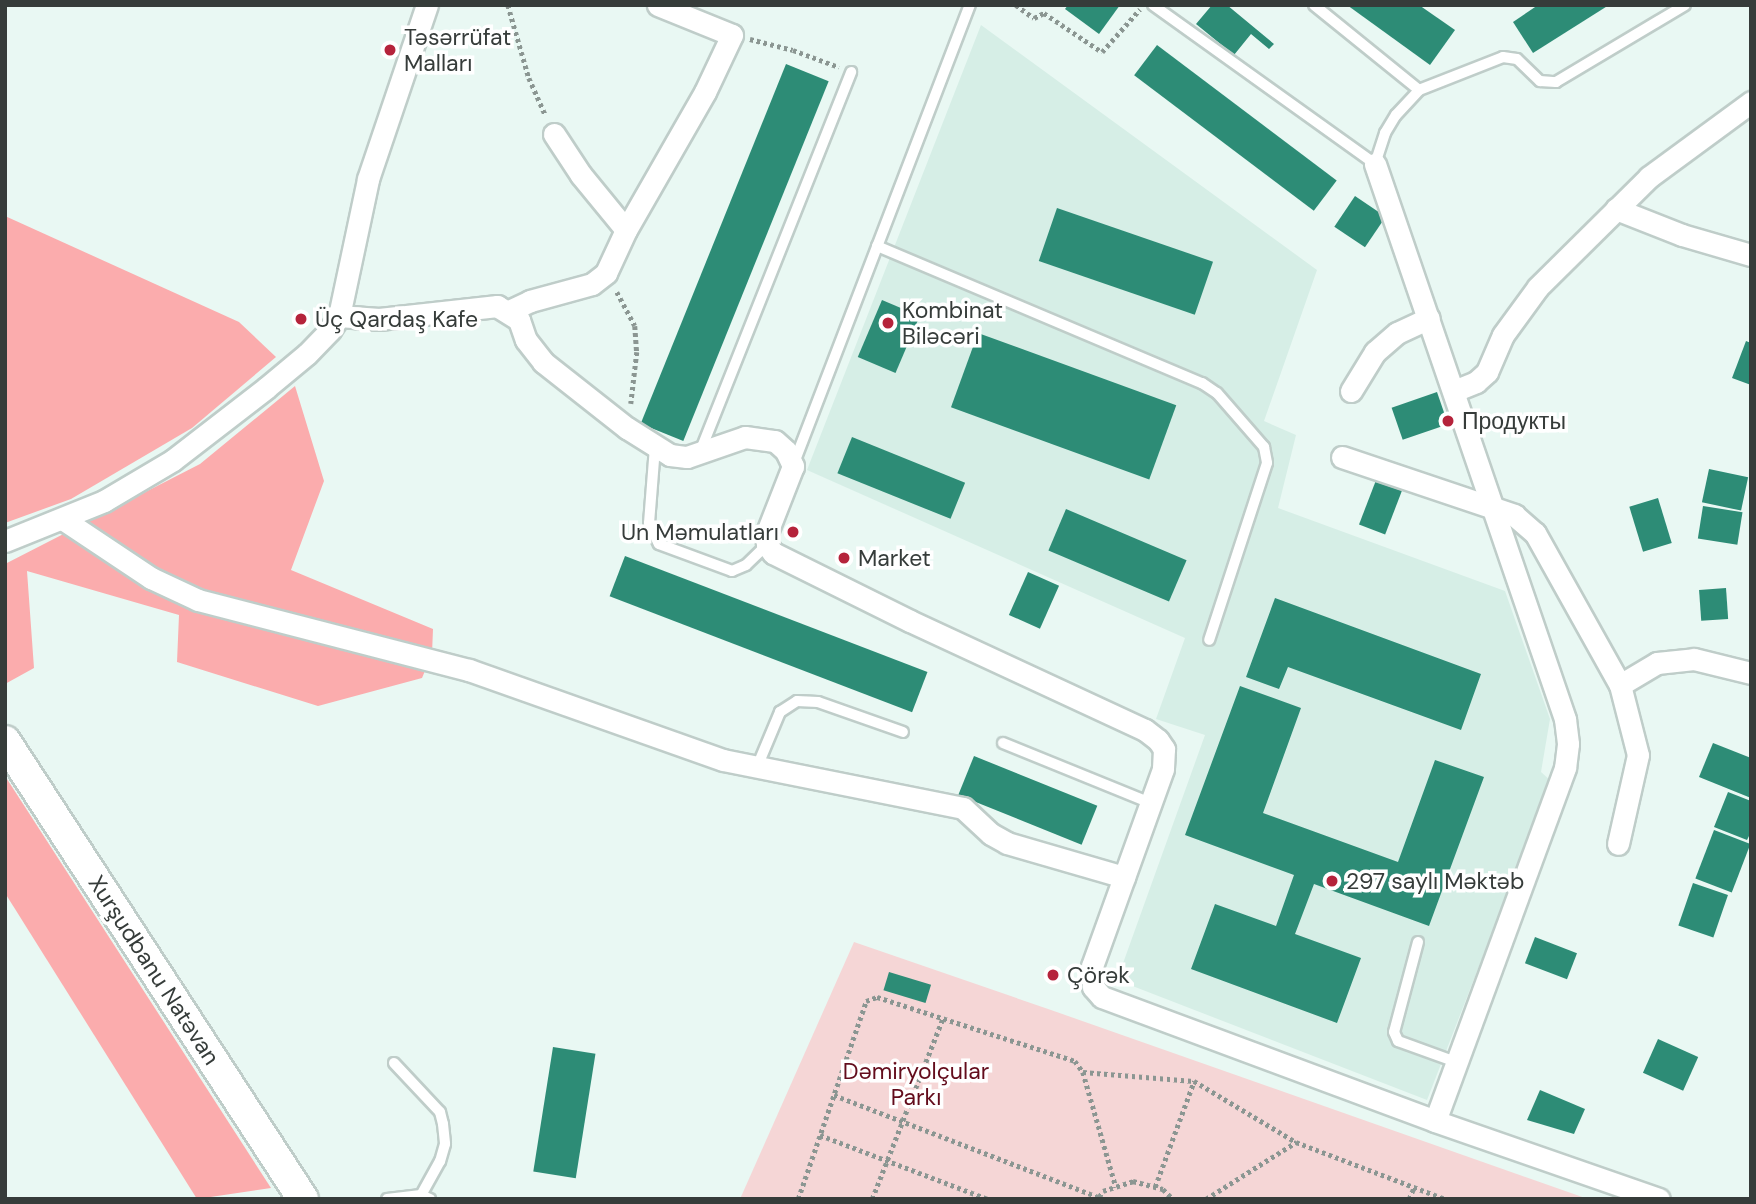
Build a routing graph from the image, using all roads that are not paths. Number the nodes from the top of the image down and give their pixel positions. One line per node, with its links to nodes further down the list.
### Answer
1 (427, 5): 17 (street)
2 (658, 5): 13 (street)
3 (970, 5): 14 (lane)
4 (1153, 5): 11 (lane)
5 (1314, 5): 8 (lane)
6 (1685, 5): 8 (lane)
7 (851, 72): 22 (lane)
8 (1419, 90): 11 (lane)
9 (1751, 102): 12 (street)
10 (554, 134): 13 (street)
11 (1375, 164): 18 (street)
12 (1616, 209): 15 (street); 20 (street)
13 (626, 230): 16 (street)
14 (877, 246): 24 (lane); 29 (lane)
15 (1751, 255)
16 (509, 311): 17 (street); 21 (street)
17 (339, 316): 26 (street)
18 (1429, 317): 19 (street); 20 (street)
19 (1351, 391)
20 (1454, 391): 25 (street)
21 (655, 447): 22 (street); 28 (lane)
22 (699, 454): 24 (street)
23 (1342, 457): 25 (street)
24 (793, 466): 28 (street)
25 (1494, 508): 31 (street); 40 (street)
26 (64, 520): 27 (street); 35 (street)
27 (5, 541)
28 (767, 545): 36 (street)
29 (1209, 640)
30 (1751, 673): 31 (street)
31 (1620, 685): 37 (street)
32 (903, 733): 35 (lane)
33 (5, 741): 44 (main road, Xurşudbanu Natəvan)
34 (1003, 743): 36 (lane)
35 (757, 767): 38 (street)
36 (1151, 803): 38 (street)
37 (1618, 844)
38 (1124, 877): 42 (street)
39 (1419, 942): 40 (lane)
40 (1456, 1062): 42 (street)
41 (394, 1063): 43 (lane)
42 (1435, 1121): 46 (street)
43 (426, 1197): 45 (lane)
44 (303, 1199)
45 (387, 1199)
46 (1659, 1199)

